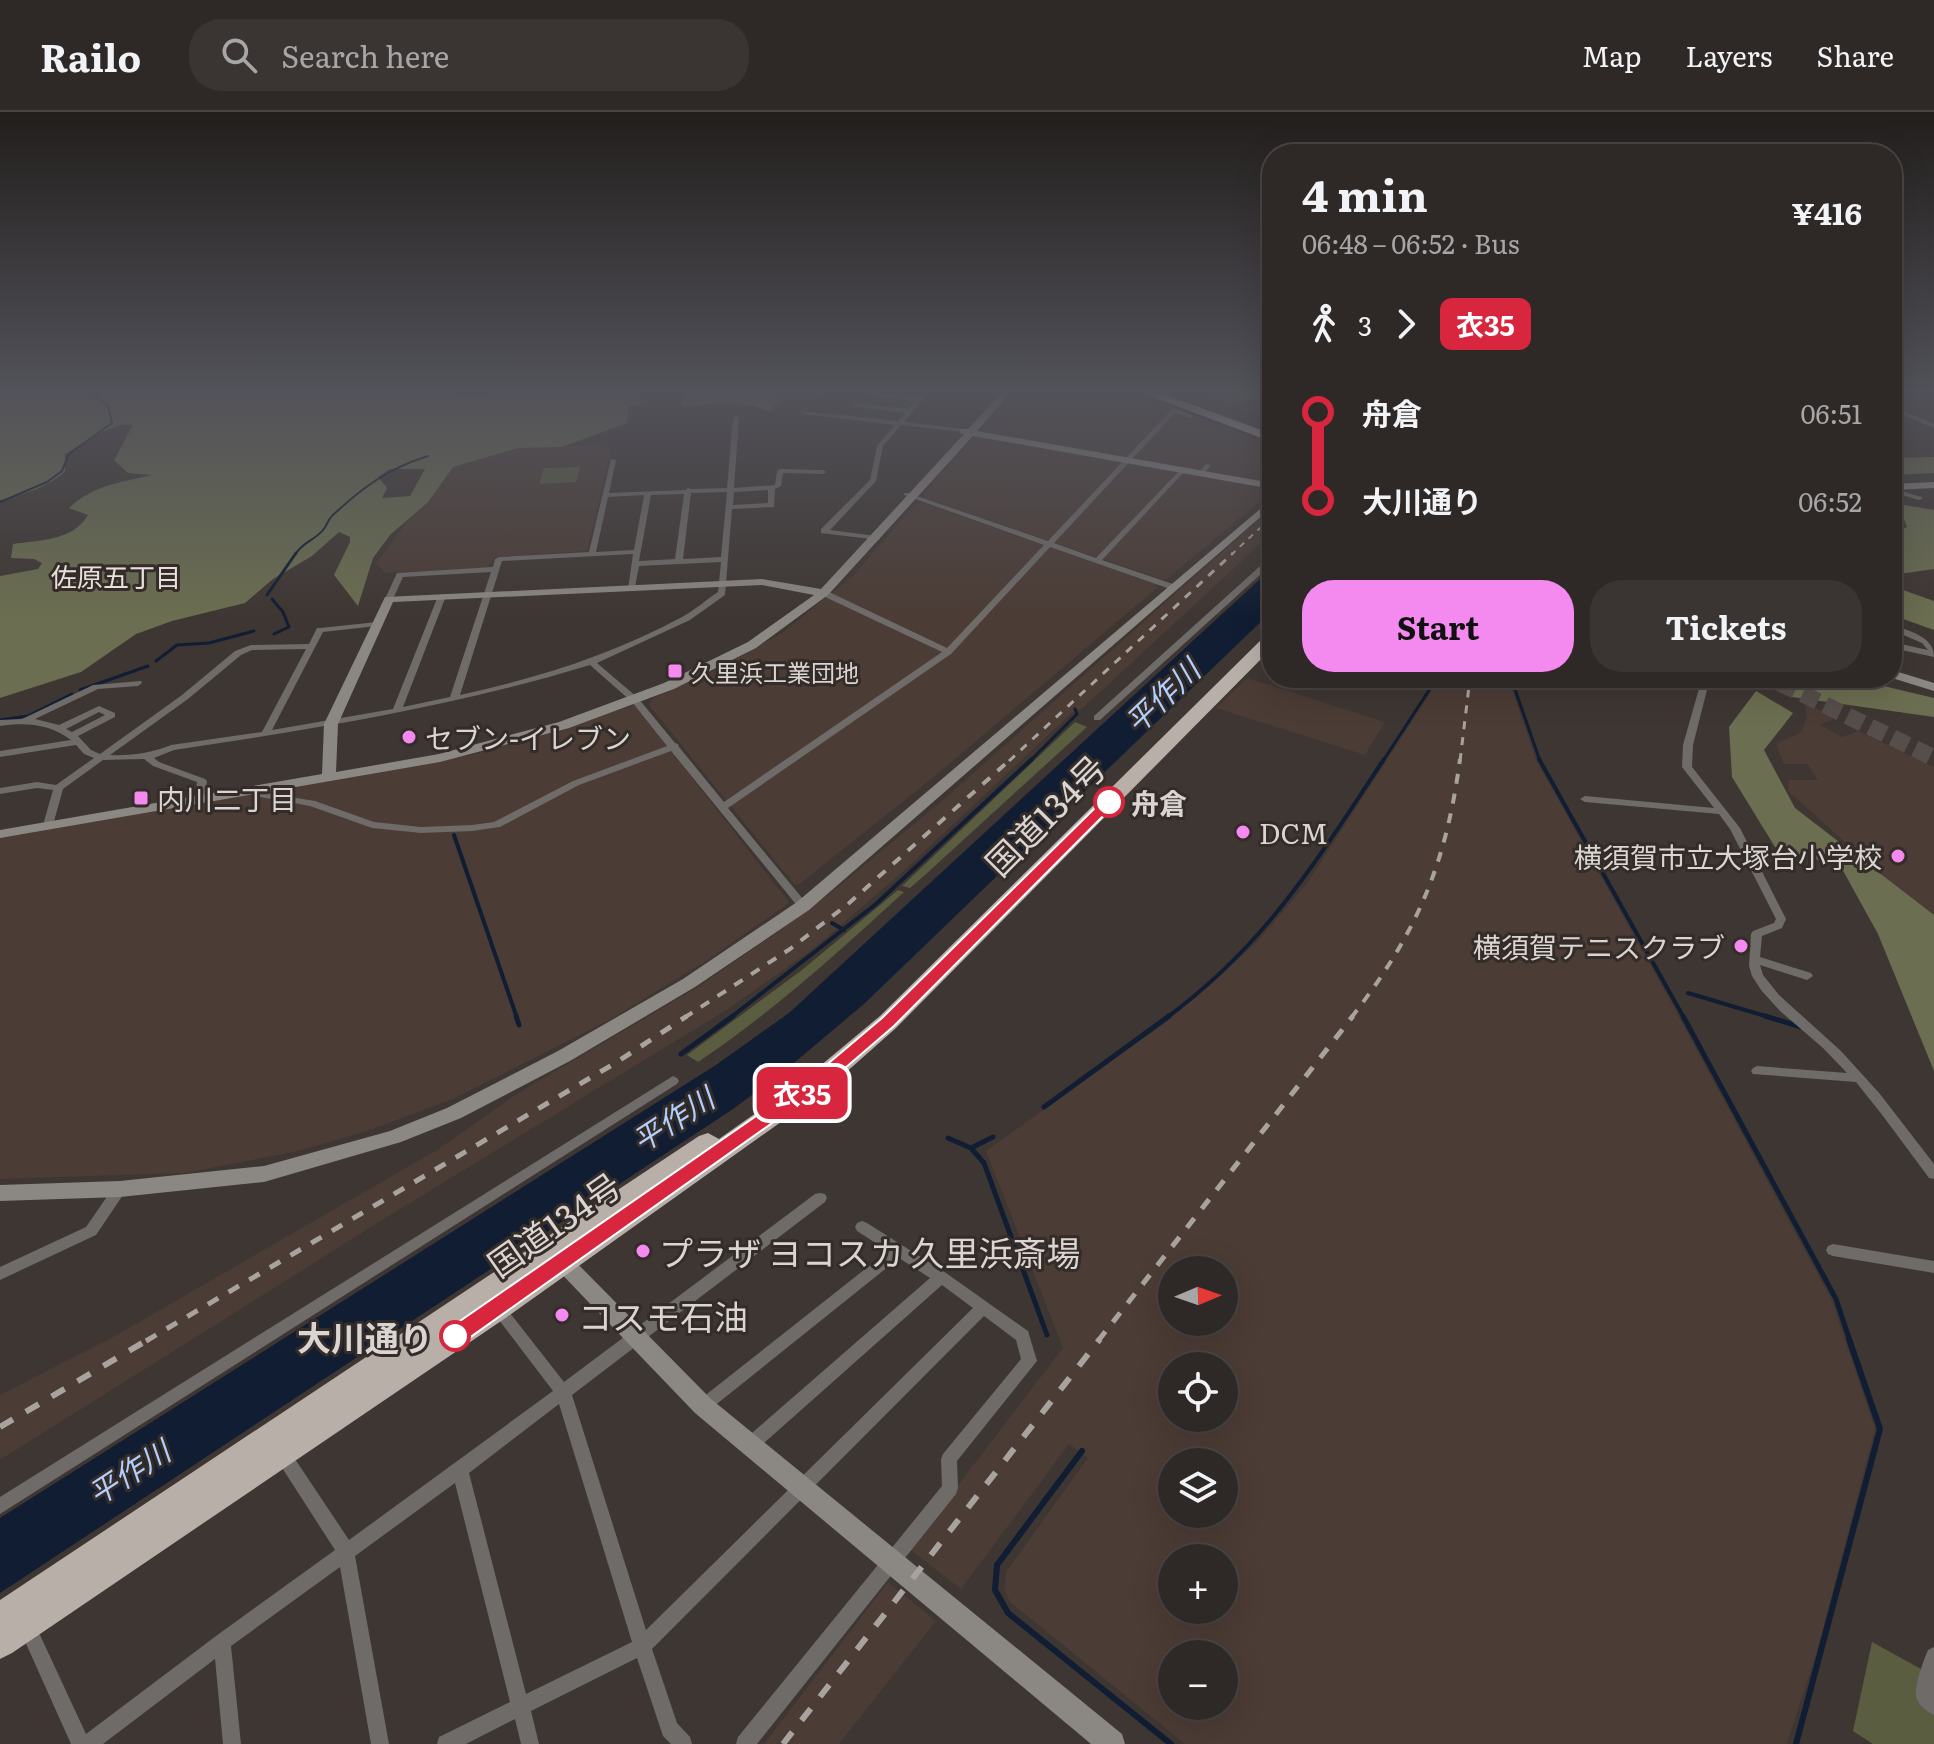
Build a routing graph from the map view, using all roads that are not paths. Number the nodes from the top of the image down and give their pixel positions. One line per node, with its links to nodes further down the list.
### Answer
1 (612, 465): 17 (street)
2 (732, 465): 11 (street)
3 (876, 465): 22 (street)
4 (937, 465): 18 (street)
5 (1122, 465): 23 (street)
6 (1149, 465): 7 (street)
7 (1182, 471): 9 (street); 27 (street)
8 (823, 472): 12 (street)
9 (1262, 484)
10 (1934, 485): 13 (street)
11 (730, 488): 12 (street); 14 (street); 20 (street)
12 (772, 488): 20 (street)
13 (1902, 488)
14 (688, 490): 15 (street); 28 (street)
15 (648, 492): 17 (street); 24 (street)
16 (1902, 492): 19 (street)
17 (605, 495): 25 (street)
18 (910, 495): 22 (street); 23 (street)
19 (1919, 498)
20 (729, 507): 26 (street)
21 (1262, 511): 34 (street)
22 (871, 538): 35 (street)
23 (1049, 544): 27 (street); 45 (street)
24 (637, 552): 25 (street); 29 (street)
25 (592, 554): 30 (street)
26 (725, 559): 28 (street); 32 (street)
27 (1098, 560): 34 (street)
28 (679, 561): 29 (street)
29 (635, 564): 33 (street)
30 (496, 569): 36 (street); 38 (street)
31 (1262, 569): 55 (street)
32 (724, 583): 33 (street); 35 (street); 47 (street)
33 (631, 587): 36 (street)
34 (1173, 587): 77 (street)
35 (819, 592): 45 (street); 52 (street)
36 (487, 594): 37 (street); 53 (street)
37 (442, 596): 38 (street); 54 (street)
38 (389, 599): 39 (street)
39 (377, 624): 42 (street); 58 (street)
40 (1902, 631): 46 (street)
41 (1262, 637): 90 (highway, 国道134号)
42 (310, 646): 60 (street); 65 (street)
43 (1902, 647): 46 (street)
44 (1262, 649): 90 (highway, 国道134号)
45 (948, 652): 72 (street)
46 (1934, 653)
47 (591, 662): 52 (street); 53 (street)
48 (1902, 677): 50 (street)
49 (138, 683): 56 (street)
50 (1934, 687)
51 (1703, 688): 73 (street)
52 (631, 698): 62 (street); 66 (street)
53 (454, 699): 54 (street)
54 (397, 711): 58 (street)
55 (1097, 718)
56 (24, 721): 57 (street); 59 (street)
57 (0, 723)
58 (331, 724): 60 (street); 66 (street)
59 (58, 729): 61 (street); 61 (street)
60 (265, 734): 64 (street)
61 (75, 739): 63 (street); 65 (street)
62 (675, 746): 68 (street); 72 (street)
63 (0, 754)
64 (146, 756): 65 (street); 70 (street)
65 (100, 757): 67 (street)
66 (329, 774): 68 (street); 70 (street)
67 (58, 788): 69 (street); 74 (street)
68 (255, 790): 70 (street)
69 (0, 791)
70 (201, 796): 74 (street)
71 (1585, 799): 73 (street)
72 (723, 807): 77 (street)
73 (1719, 811): 78 (street)
74 (49, 822): 75 (street); 76 (street)
75 (0, 826)
76 (0, 834)
77 (803, 906): 84 (street)
78 (1754, 959): 79 (street); 81 (street)
79 (1807, 976)
80 (1757, 1071): 81 (street)
81 (1858, 1078): 83 (street)
82 (673, 1081): 103 (street)
83 (1934, 1174)
84 (120, 1189): 85 (street); 92 (street)
85 (0, 1193)
86 (820, 1198): 96 (street)
87 (862, 1227): 89 (street)
88 (1833, 1250): 91 (street)
89 (898, 1251): 93 (street); 98 (street)
90 (557, 1256): 94 (highway, 国道134号); 96 (street); 99 (highway, 国道134号)
91 (1934, 1267)
92 (0, 1274)
93 (941, 1277): 95 (street); 100 (street)
94 (497, 1308): 97 (street); 99 (highway, 国道134号)
95 (982, 1308): 102 (street); 105 (street)
96 (637, 1336): 97 (street); 98 (street)
97 (563, 1392): 101 (street); 108 (street)
98 (703, 1406): 100 (street)
99 (276, 1445): 104 (street); 106 (highway, 国道134号)
100 (750, 1445): 102 (street)
101 (460, 1470): 104 (street); 110 (street)
102 (800, 1487): 105 (street); 108 (street)
103 (0, 1506)
104 (346, 1551): 107 (street); 115 (street)
105 (891, 1563): 119 (street); 120 (street)
106 (9, 1628): 112 (street)
107 (222, 1642): 113 (street); 114 (street)
108 (642, 1646): 110 (street); 118 (street)
109 (1934, 1656): 111 (street)
110 (520, 1706): 116 (street); 117 (street)
111 (1934, 1706)
112 (81, 1744)
113 (88, 1744)
114 (232, 1744)
115 (380, 1744)
116 (446, 1744)
117 (530, 1744)
118 (683, 1744)
119 (745, 1744)
120 (1112, 1744)

